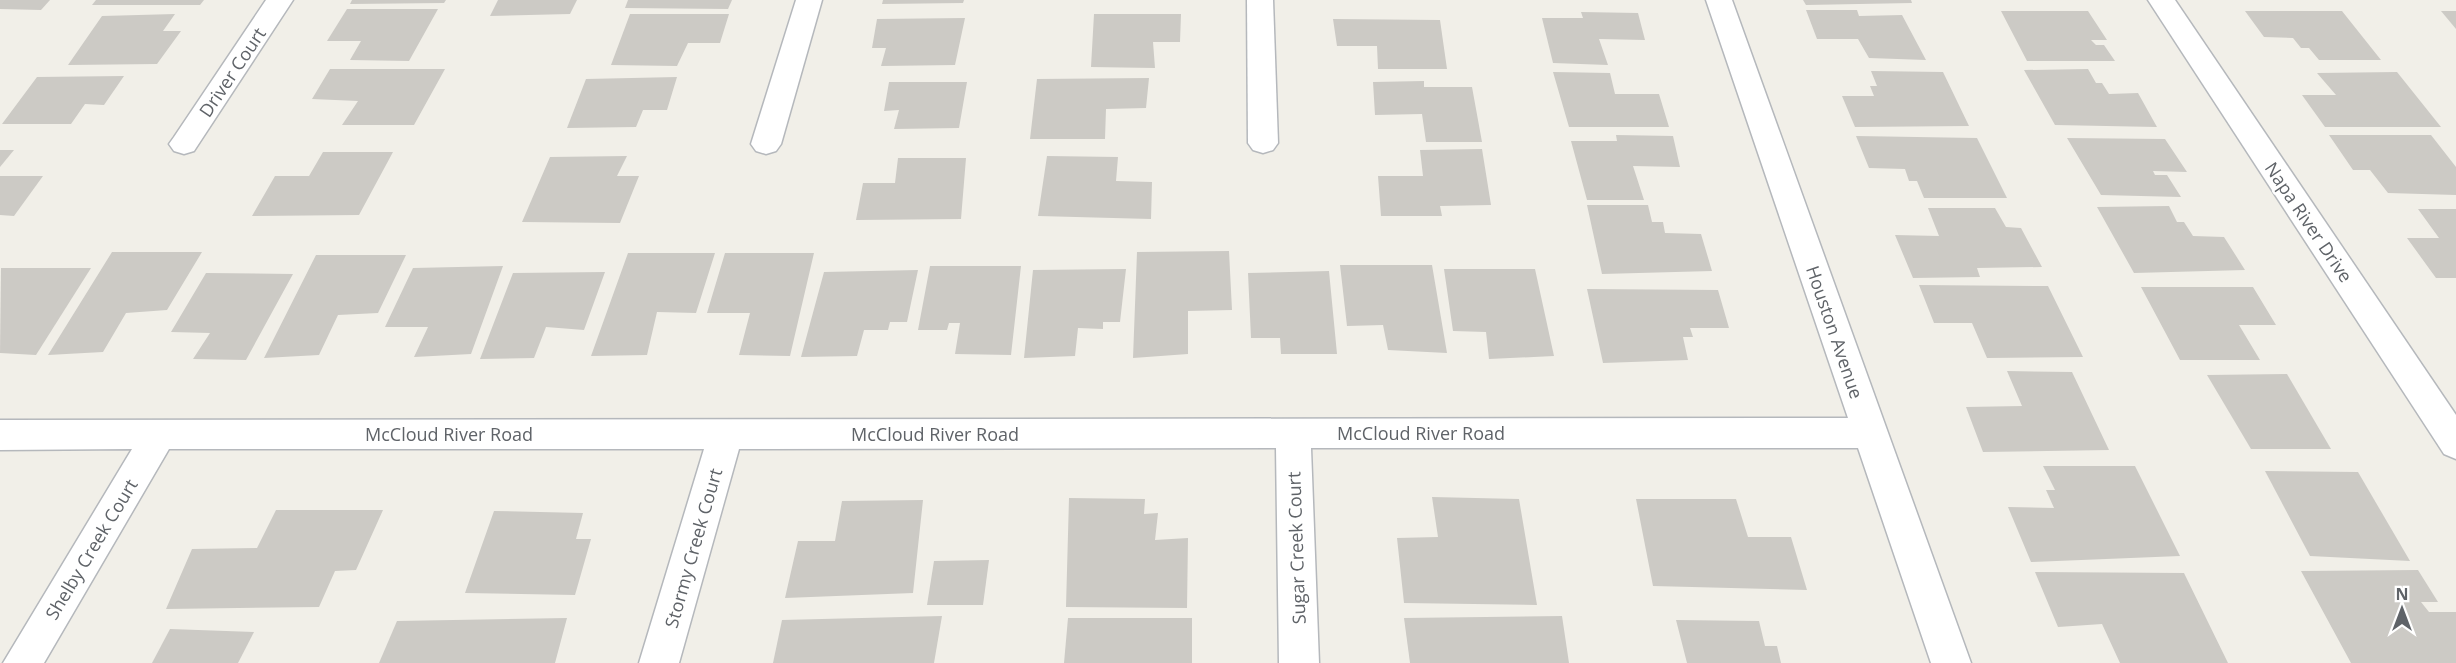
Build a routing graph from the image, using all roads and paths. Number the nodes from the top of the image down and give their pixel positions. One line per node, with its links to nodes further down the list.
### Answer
1 (280, 0): 7 (street, Driver Court)
2 (809, 0): 8 (street)
3 (1260, 0): 6 (street)
4 (1719, 0): 9 (street, Houston Avenue)
5 (2161, 0): 14 (street, Napa River Drive)
6 (1263, 143)
7 (183, 144)
8 (766, 144)
9 (1870, 433): 11 (street, McCloud River Road); 18 (street, Houston Avenue)
10 (726, 434): 11 (street, McCloud River Road); 13 (street, McCloud River Road); 16 (street, Stormy Creek Court)
11 (1293, 434): 17 (street, Sugar Creek Court)
12 (0, 435): 13 (street, McCloud River Road)
13 (159, 435): 15 (street, Shelby Creek Court)
14 (2456, 444)
15 (23, 663)
16 (659, 663)
17 (1299, 663)
18 (1951, 663)

